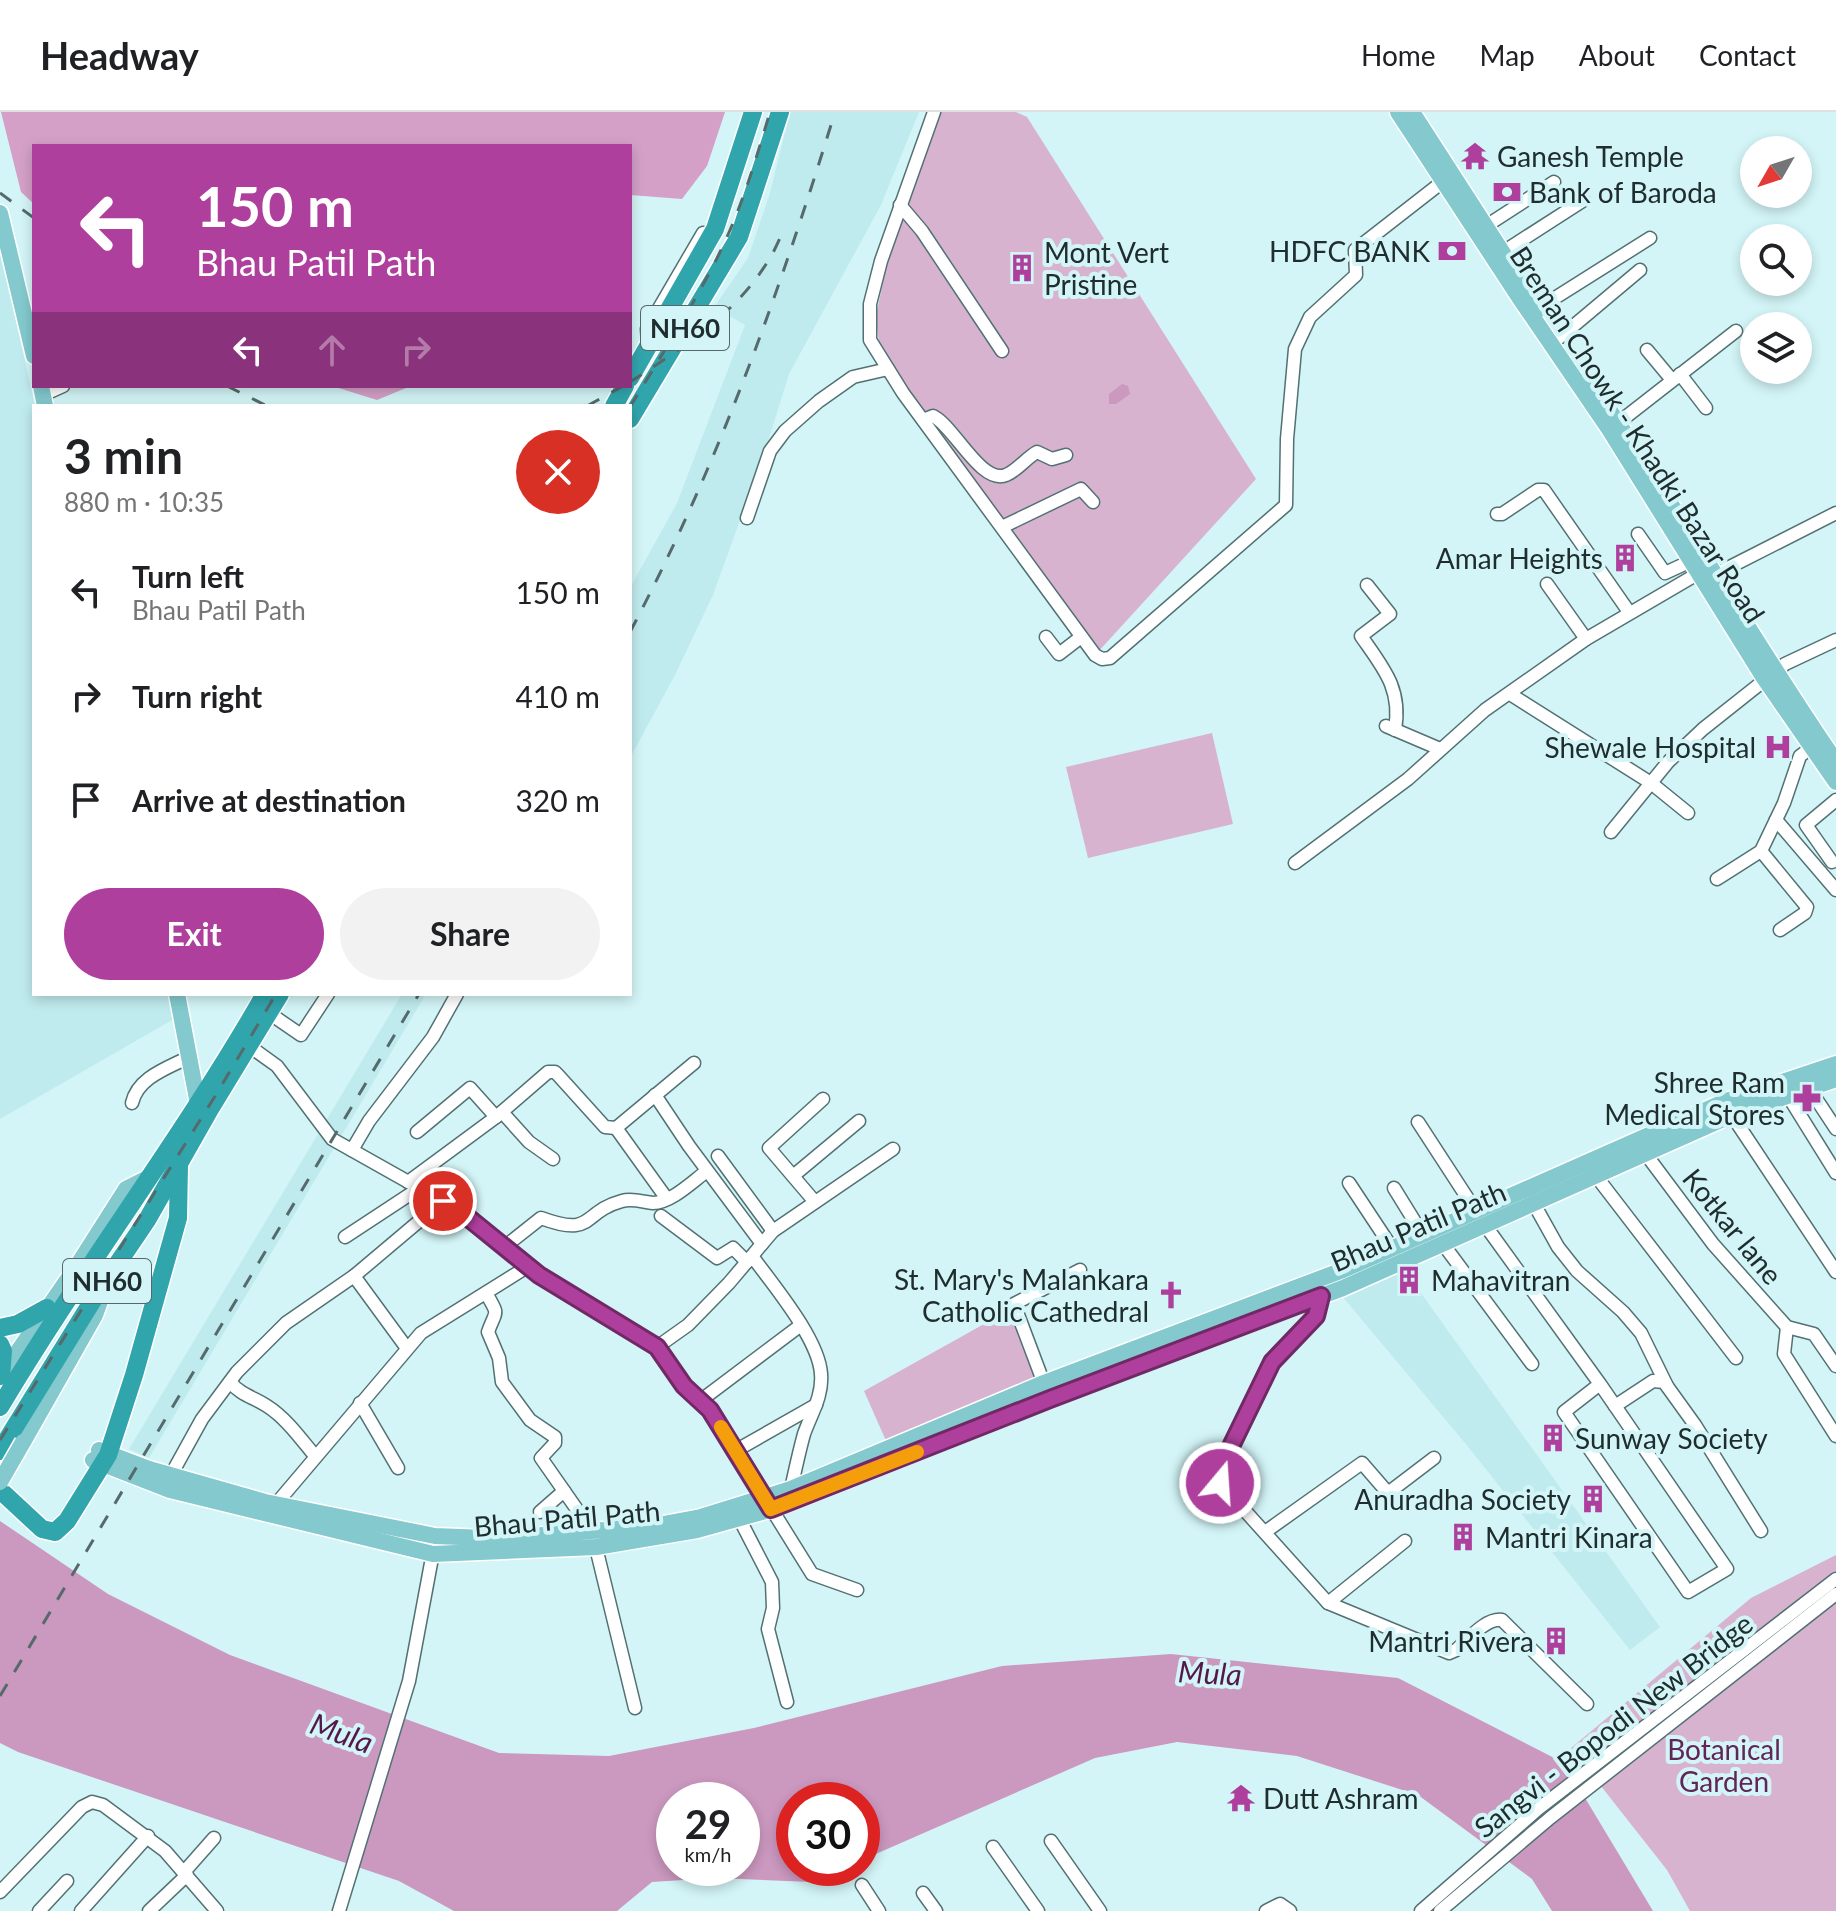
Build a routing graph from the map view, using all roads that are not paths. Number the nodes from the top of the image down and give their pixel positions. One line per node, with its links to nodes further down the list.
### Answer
1 (753, 112): 22 (highway, NH60)
2 (780, 112): 24 (highway, NH60)
3 (934, 112): 9 (street)
4 (1398, 112): 6 (main road, Breman Chowk - Khadki Bazar Road)
5 (1412, 112): 6 (main road, Breman Chowk - Khadki Bazar Road)
6 (1448, 178): 11 (main road, Breman Chowk - Khadki Bazar Road); 15 (main road, Breman Chowk - Khadki Bazar Road); 41 (street)
7 (1554, 182): 11 (street)
8 (1584, 200): 13 (street)
9 (900, 205): 20 (street); 21 (street)
10 (0, 213): 18 (main road)
11 (1486, 226): 13 (main road, Breman Chowk - Khadki Bazar Road)
12 (1650, 238): 15 (street)
13 (1503, 252): 15 (main road, Breman Chowk - Khadki Bazar Road)
14 (1640, 270): 17 (street)
15 (1543, 320): 17 (main road, Breman Chowk - Khadki Bazar Road); 36 (main road, Breman Chowk - Khadki Bazar Road)
16 (1736, 331): 23 (street)
17 (1559, 338): 28 (main road, Breman Chowk - Khadki Bazar Road)
18 (32, 348)
19 (1647, 350): 23 (street)
20 (1002, 351)
21 (888, 369): 27 (street); 33 (street)
22 (632, 374)
23 (1676, 377): 26 (street); 28 (street)
24 (633, 389): 25 (highway, NH60)
25 (616, 404)
26 (1706, 408)
27 (923, 420): 29 (street); 34 (street)
28 (1618, 423): 36 (main road, Breman Chowk - Khadki Bazar Road)
29 (1066, 455)
30 (1093, 502): 34 (street)
31 (1836, 513): 36 (street)
32 (1497, 514): 39 (street)
33 (747, 518)
34 (1002, 527): 41 (street)
35 (1638, 534): 36 (street)
36 (1703, 569): 39 (street); 44 (main road, Breman Chowk - Khadki Bazar Road)
37 (1547, 584): 42 (street)
38 (1367, 585): 47 (street)
39 (1629, 612): 42 (street)
40 (1046, 637): 41 (street)
41 (1081, 637)
42 (1586, 639): 45 (street)
43 (1836, 640): 44 (street)
44 (1769, 675): 46 (main road, Breman Chowk - Khadki Bazar Road); 48 (main road, Breman Chowk - Khadki Bazar Road); 50 (street)
45 (1510, 694): 47 (street); 50 (street)
46 (1812, 747): 49 (main road, Breman Chowk - Khadki Bazar Road); 53 (street)
47 (1440, 749): 57 (street)
48 (1836, 762)
49 (1836, 782)
50 (1651, 783): 52 (street); 54 (street)
51 (1836, 800): 56 (street)
52 (1688, 813)
53 (1776, 820): 55 (street); 58 (street)
54 (1611, 832)
55 (1761, 851): 59 (street); 61 (street)
56 (1834, 860): 58 (street)
57 (1295, 863)
58 (1821, 871): 60 (street)
59 (1717, 879)
60 (1836, 890)
61 (1780, 930)
62 (177, 996): 69 (main road)
63 (264, 996): 68 (highway, NH60)
64 (279, 996): 67 (highway, NH60)
65 (327, 996): 67 (street)
66 (456, 996): 87 (street)
67 (269, 1013): 68 (highway, NH60)
68 (244, 1042): 77 (highway, NH60); 87 (street)
69 (189, 1057): 76 (street); 77 (main road)
70 (694, 1063): 74 (street)
71 (1831, 1073): 72 (main road, Bhau Patil Path); 73 (main road, Bhau Patil Path)
72 (1809, 1088): 73 (main road, Bhau Patil Path); 83 (street)
73 (1784, 1089): 78 (main road, Bhau Patil Path); 92 (street)
74 (655, 1095): 82 (street); 91 (street)
75 (823, 1099): 93 (street)
76 (132, 1103)
77 (203, 1108): 90 (highway, NH60); 95 (highway, NH60)
78 (1727, 1109): 85 (main road, Bhau Patil Path); 117 (street)
79 (499, 1114): 82 (street); 84 (street); 89 (street); 97 (street)
80 (859, 1121): 93 (street)
81 (1418, 1122): 104 (street)
82 (616, 1128): 99 (street)
83 (1836, 1129)
84 (417, 1132)
85 (1641, 1147): 94 (main road, Bhau Patil Path); 104 (main road, Bhau Patil Path); 124 (street, Kotkar lane)
86 (893, 1149): 101 (street)
87 (352, 1150): 97 (street)
88 (718, 1156): 106 (street)
89 (553, 1159)
90 (179, 1163): 105 (highway, NH60); 111 (highway)
91 (707, 1171): 99 (street); 109 (street)
92 (1836, 1173)
93 (793, 1176): 101 (street)
94 (1596, 1176): 102 (main road, Bhau Patil Path); 129 (street)
95 (148, 1178): 122 (main road); 141 (highway, NH60)
96 (1349, 1183): 113 (street)
97 (413, 1186): 100 (street); 108 (street)
98 (1394, 1188): 107 (street)
99 (667, 1199): 112 (street)
100 (443, 1201): 112 (street); 118 (street)
101 (815, 1202): 106 (street)
102 (1534, 1204): 104 (main road, Bhau Patil Path); 135 (street)
103 (661, 1216): 114 (street)
104 (1481, 1218): 107 (main road, Bhau Patil Path); 110 (main road, Bhau Patil Path); 134 (street)
105 (147, 1220): 111 (highway); 119 (highway, NH60)
106 (773, 1231): 109 (street)
107 (1423, 1235): 113 (main road, Bhau Patil Path)
108 (345, 1237)
109 (762, 1244): 114 (street)
110 (1443, 1244): 120 (main road, Bhau Patil Path); 130 (street)
111 (171, 1246): 145 (highway)
112 (503, 1248): 115 (street)
113 (1392, 1248): 120 (main road, Bhau Patil Path)
114 (750, 1259): 123 (street); 128 (street)
115 (527, 1267): 121 (street); 128 (street)
116 (1080, 1270): 136 (street)
117 (1836, 1272)
118 (354, 1276): 127 (street); 133 (street)
119 (106, 1284): 143 (highway, NH60); 150 (main road, bridge)
120 (1318, 1288): 136 (main road, Bhau Patil Path); 159 (street)
121 (486, 1293): 127 (street); 153 (street)
122 (47, 1308): 125 (highway); 132 (main road)
123 (801, 1325): 137 (street); 139 (street)
124 (1787, 1327): 131 (street, Kotkar lane); 142 (street)
125 (0, 1328)
126 (0, 1344): 132 (highway)
127 (406, 1347): 138 (street)
128 (657, 1347): 137 (street)
129 (1736, 1358)
130 (1532, 1364)
131 (1836, 1366)
132 (0, 1377)
133 (230, 1382): 146 (street); 149 (street)
134 (1600, 1384): 140 (street); 140 (street)
135 (1667, 1386): 140 (street); 158 (street)
136 (1047, 1391): 151 (main road, Bhau Patil Path); 154 (main road, Bhau Patil Path)
137 (700, 1401): 144 (street)
138 (360, 1403): 146 (street); 148 (street)
139 (816, 1405): 144 (street); 151 (street)
140 (1615, 1406)
141 (0, 1407)
142 (1836, 1436)
143 (0, 1451)
144 (735, 1451): 154 (street)
145 (102, 1453): 149 (main road, Bhau Patil Path); 150 (highway); 152 (highway); 163 (main road, Bhau Patil Path)
146 (315, 1456): 155 (street)
147 (1434, 1458): 159 (street)
148 (398, 1468)
149 (171, 1475): 155 (main road, Bhau Patil Path)
150 (0, 1480)
151 (791, 1489): 154 (main road, Bhau Patil Path)
152 (0, 1490)
153 (564, 1491): 156 (street); 161 (street)
154 (768, 1503): 157 (main road, Bhau Patil Path); 161 (main road, Bhau Patil Path); 165 (street)
155 (276, 1504): 160 (main road, Bhau Patil Path)
156 (540, 1512)
157 (739, 1518): 161 (main road, Bhau Patil Path); 168 (street)
158 (1761, 1531)
159 (1265, 1532): 167 (street)
160 (435, 1536): 161 (main road, Bhau Patil Path); 163 (street)
161 (594, 1539): 163 (main road, Bhau Patil Path); 170 (street)
162 (1405, 1541): 167 (street)
163 (433, 1554): 184 (street)
164 (1836, 1579): 191 (street, Sangvi - Bopodi New Bridge)
165 (857, 1590)
166 (1836, 1594): 192 (street, Sangvi - Bopodi New Bridge)
167 (1328, 1603): 169 (street)
168 (787, 1702)
169 (1587, 1704)
170 (635, 1708)
171 (148, 1836): 175 (street); 178 (street); 181 (street)
172 (214, 1838): 175 (street)
173 (1051, 1841): 188 (street)
174 (993, 1847): 187 (street)
175 (185, 1874): 182 (street); 183 (street)
176 (67, 1881): 180 (street)
177 (863, 1886): 185 (street)
178 (0, 1892)
179 (923, 1893): 186 (street)
180 (39, 1911)
181 (81, 1911)
182 (149, 1911)
183 (217, 1911)
184 (339, 1911)
185 (879, 1911)
186 (936, 1911)
187 (1038, 1911)
188 (1100, 1911)
189 (1266, 1911): 190 (street)
190 (1290, 1911)
191 (1421, 1911)
192 (1440, 1911)

